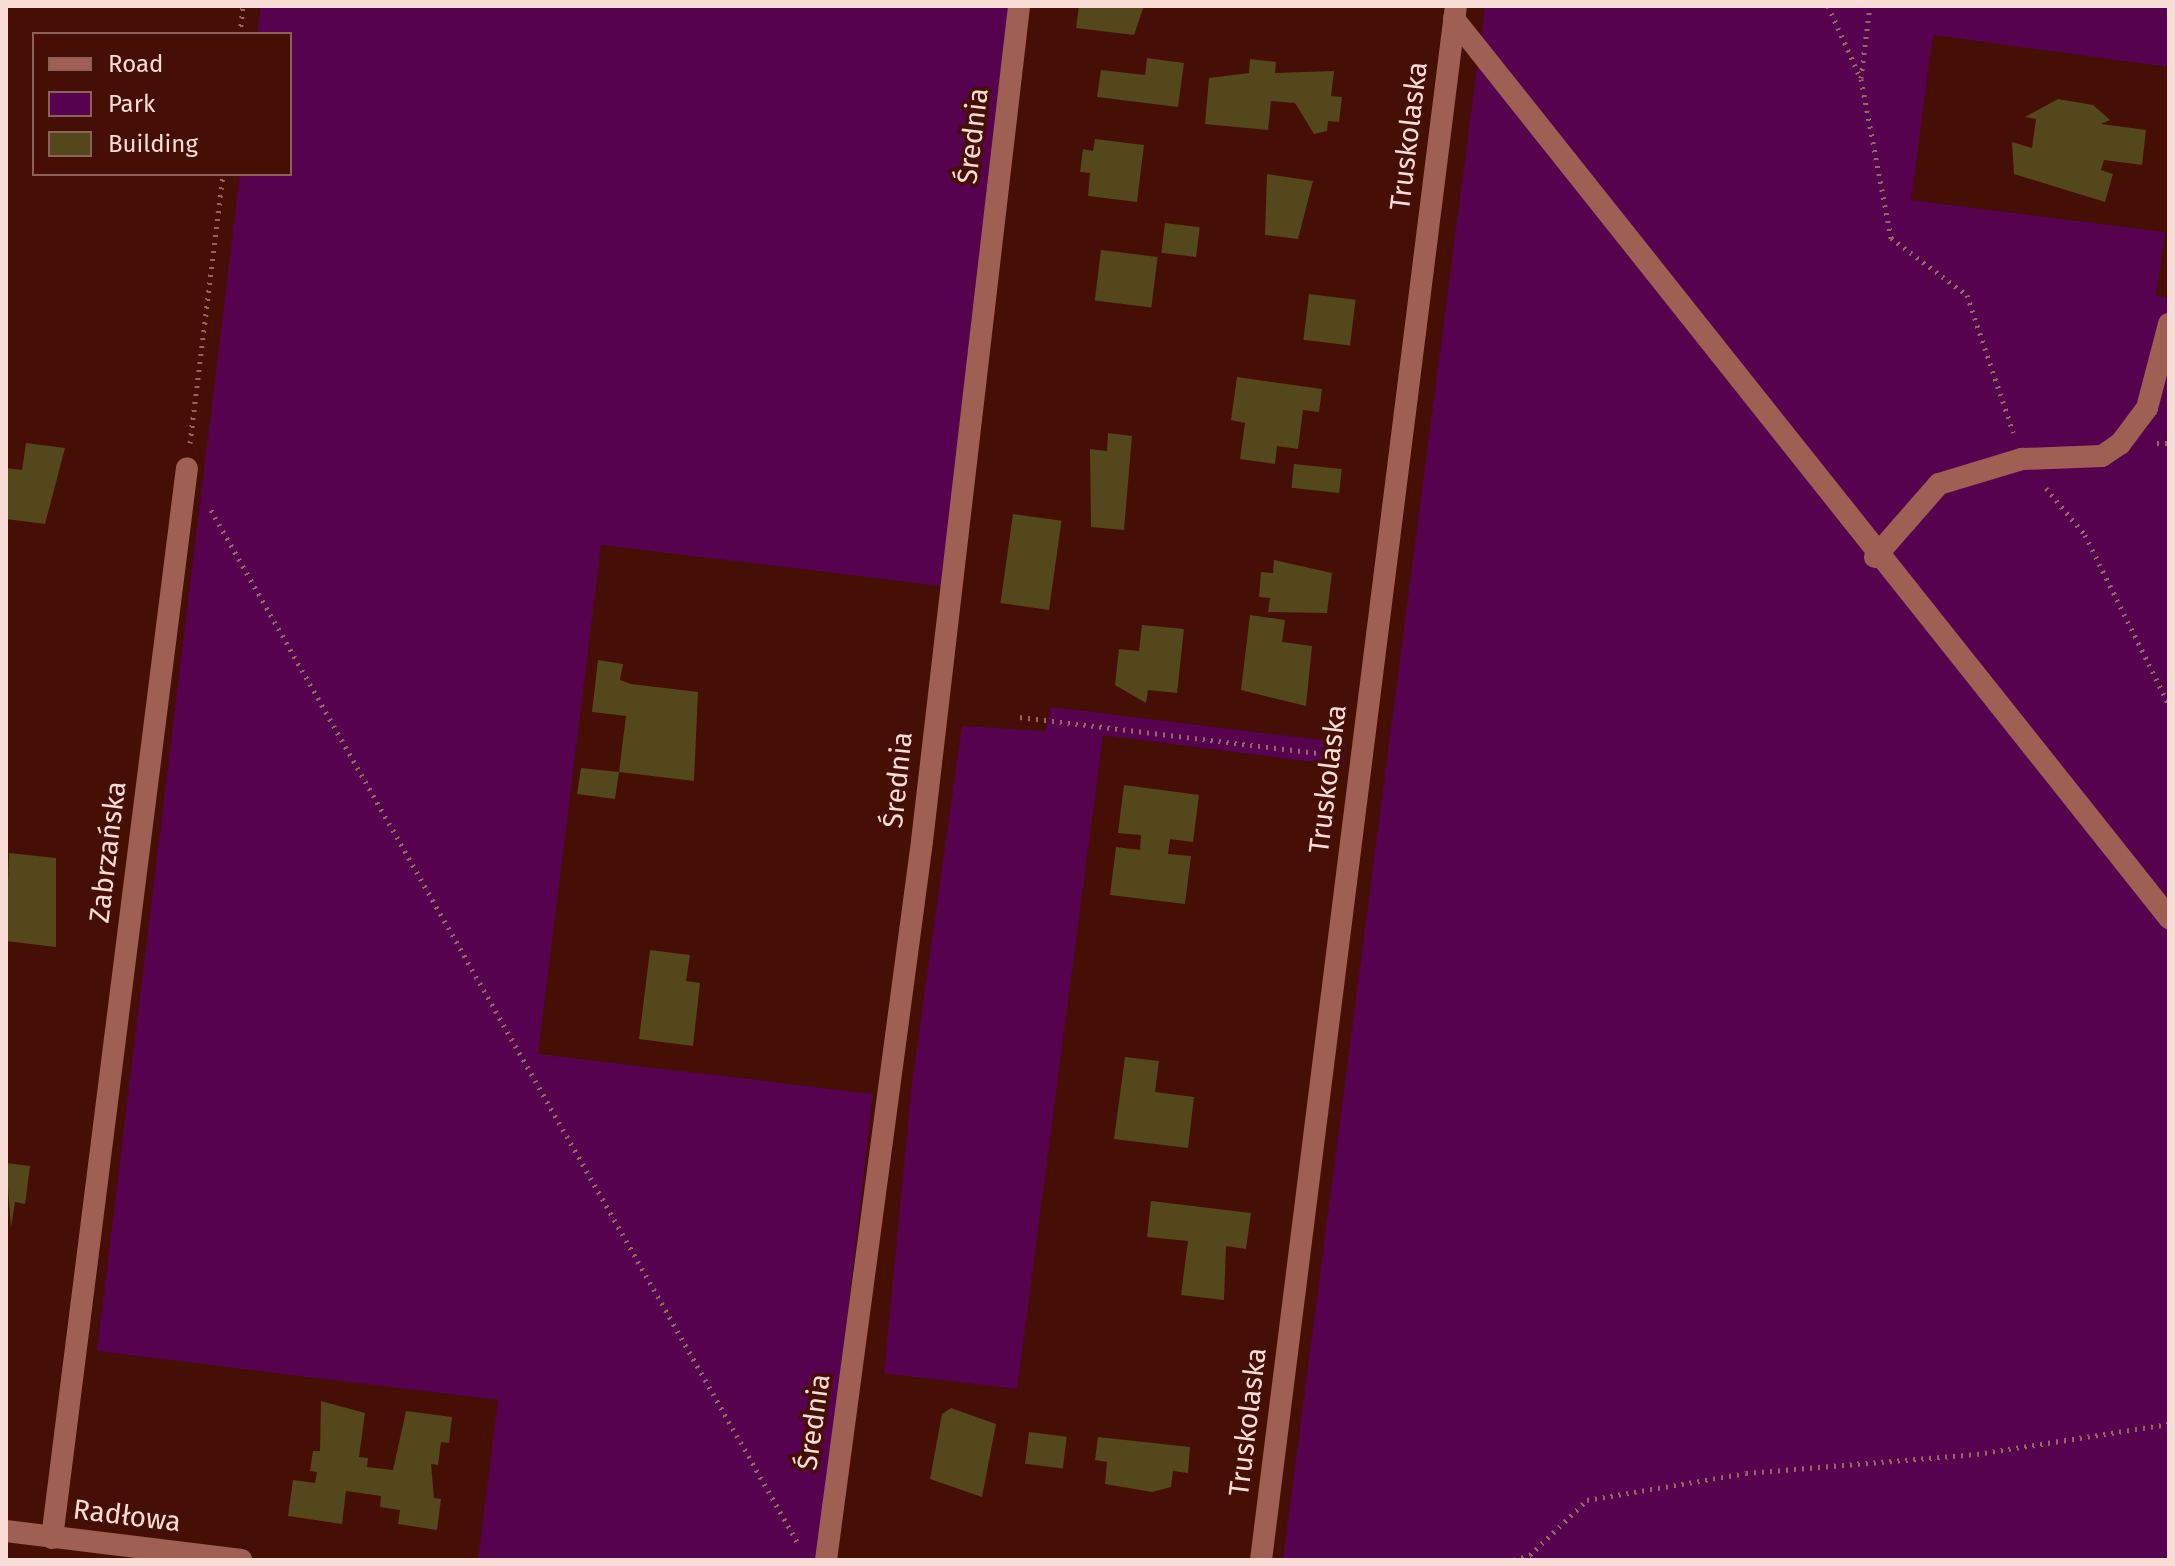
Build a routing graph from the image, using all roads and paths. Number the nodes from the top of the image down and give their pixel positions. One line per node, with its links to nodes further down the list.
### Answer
1 (243, 6): 6 (path)
2 (1019, 6): 22 (street, Średnia)
3 (1828, 6): 7 (path)
4 (1870, 6): 7 (path)
5 (1455, 12): 12 (street); 15 (street, Truskolaska)
6 (240, 32)
7 (1861, 79): 10 (path)
8 (223, 176): 11 (path)
9 (2169, 324): 10 (street)
10 (2022, 459): 12 (street); 13 (path)
11 (187, 468): 19 (street, Zabrzańska); 21 (path)
12 (1875, 557): 16 (street)
13 (2169, 705)
14 (1020, 717): 15 (path)
15 (1361, 759): 23 (street, Truskolaska)
16 (2169, 918)
17 (2169, 1424): 24 (path)
18 (6, 1531): 19 (street, Radłowa)
19 (52, 1538): 20 (street, Radłowa)
20 (241, 1560)
21 (807, 1560)
22 (826, 1560)
23 (1261, 1560)
24 (1514, 1560)

